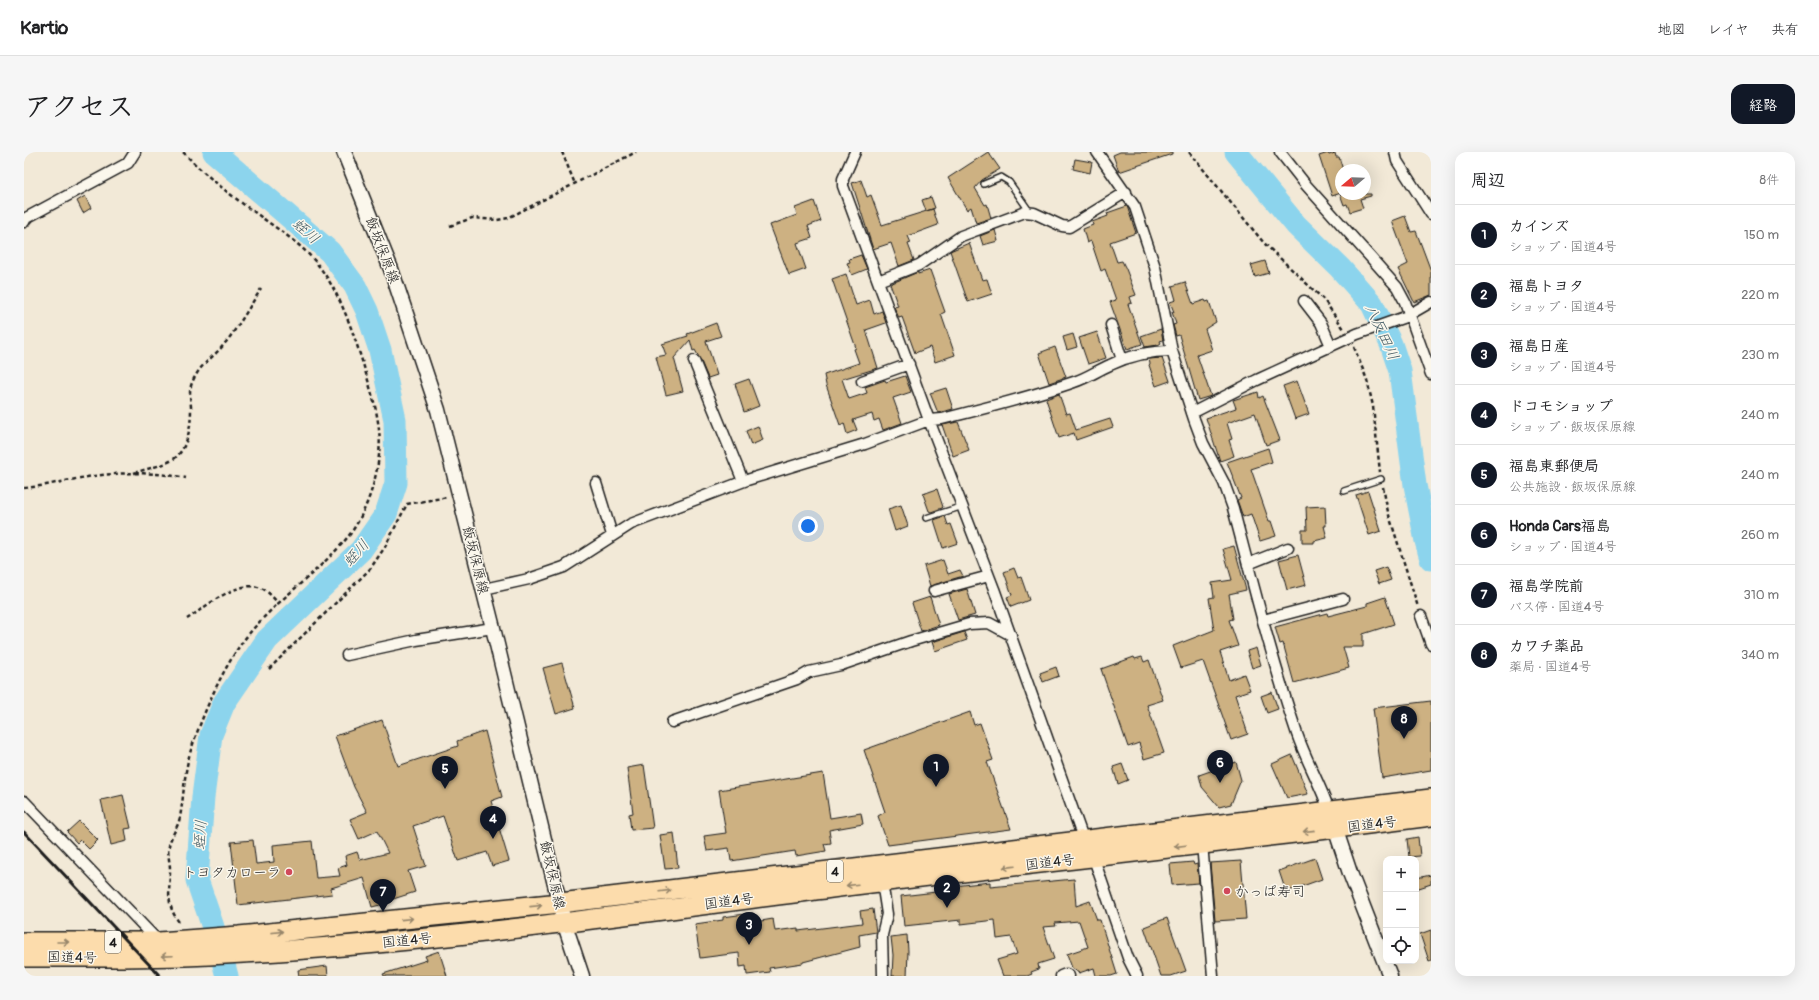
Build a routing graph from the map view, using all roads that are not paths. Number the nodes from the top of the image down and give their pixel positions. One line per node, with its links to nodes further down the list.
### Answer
1 (135, 152): 11 (street)
2 (344, 152): 36 (main road, 飯坂保原線)
3 (855, 152): 12 (street)
4 (1097, 152): 8 (street)
5 (1280, 152): 15 (street)
6 (1395, 152): 10 (street)
7 (984, 184): 9 (lane)
8 (1126, 192): 9 (street); 18 (street)
9 (1030, 213): 12 (street)
10 (1431, 214)
11 (24, 222)
12 (878, 281): 21 (street)
13 (1304, 301): 17 (street)
14 (1431, 302): 15 (street)
15 (1407, 315): 17 (street); 22 (street)
16 (1111, 325): 19 (street)
17 (1331, 346): 24 (street)
18 (1172, 350): 19 (street); 24 (street)
19 (1122, 360): 25 (street)
20 (694, 361): 27 (street)
21 (909, 364): 23 (street); 25 (street)
22 (1431, 374)
23 (862, 381)
24 (1192, 413): 34 (street)
25 (929, 420): 27 (street); 30 (street)
26 (1381, 479): 29 (lane)
27 (743, 481): 32 (street)
28 (596, 482): 32 (street)
29 (1344, 491)
30 (963, 506): 31 (lane); 35 (street)
31 (926, 518)
32 (612, 535): 36 (street)
33 (1288, 548): 34 (street)
34 (1248, 564): 40 (street)
35 (989, 576): 37 (street); 42 (street)
36 (484, 589): 41 (main road, 飯坂保原線)
37 (934, 591)
38 (1343, 599): 40 (street)
39 (1421, 616): 43 (street)
40 (1263, 620): 48 (street)
41 (494, 628): 44 (street); 54 (main road, 飯坂保原線)
42 (1011, 636): 45 (street); 52 (street)
43 (1431, 644)
44 (347, 655)
45 (672, 722)
46 (1431, 799): 48 (highway, 国道4号 / 4)
47 (24, 801): 57 (street)
48 (1329, 810): 50 (main road); 52 (highway, 国道4号 / 4)
49 (1431, 816): 50 (highway, 国道4号 / 4)
50 (1335, 828): 51 (highway, 国道4号 / 4, one-way to 51); 67 (main road)
51 (1202, 843): 52 (highway, 国道4号 / 4, one-way to 52); 66 (street)
52 (1088, 849): 53 (highway, 国道4号 / 4, one-way to 53); 54 (highway, 国道4号 / 4, one-way to 52); 65 (street)
53 (882, 882): 55 (highway, 国道4号 / 4, one-way to 55); 62 (street)
54 (560, 904): 55 (main road, 飯坂保原線); 58 (highway, 国道4号 / 4, one-way to 54)
55 (564, 922): 58 (highway, 国道4号 / 4); 61 (main road, 飯坂保原線)
56 (24, 942): 57 (highway, 国道4号 / 4, one-way to 57)
57 (159, 942): 59 (highway, 国道4号 / 4)
58 (239, 945): 59 (highway, 国道4号 / 4)
59 (204, 947): 60 (highway, 国道4号 / 4, one-way to 60)
60 (24, 957)
61 (582, 976)
62 (883, 976)
63 (1062, 976): 64 (street)
64 (1069, 976)
65 (1137, 976)
66 (1213, 976)
67 (1390, 976)

